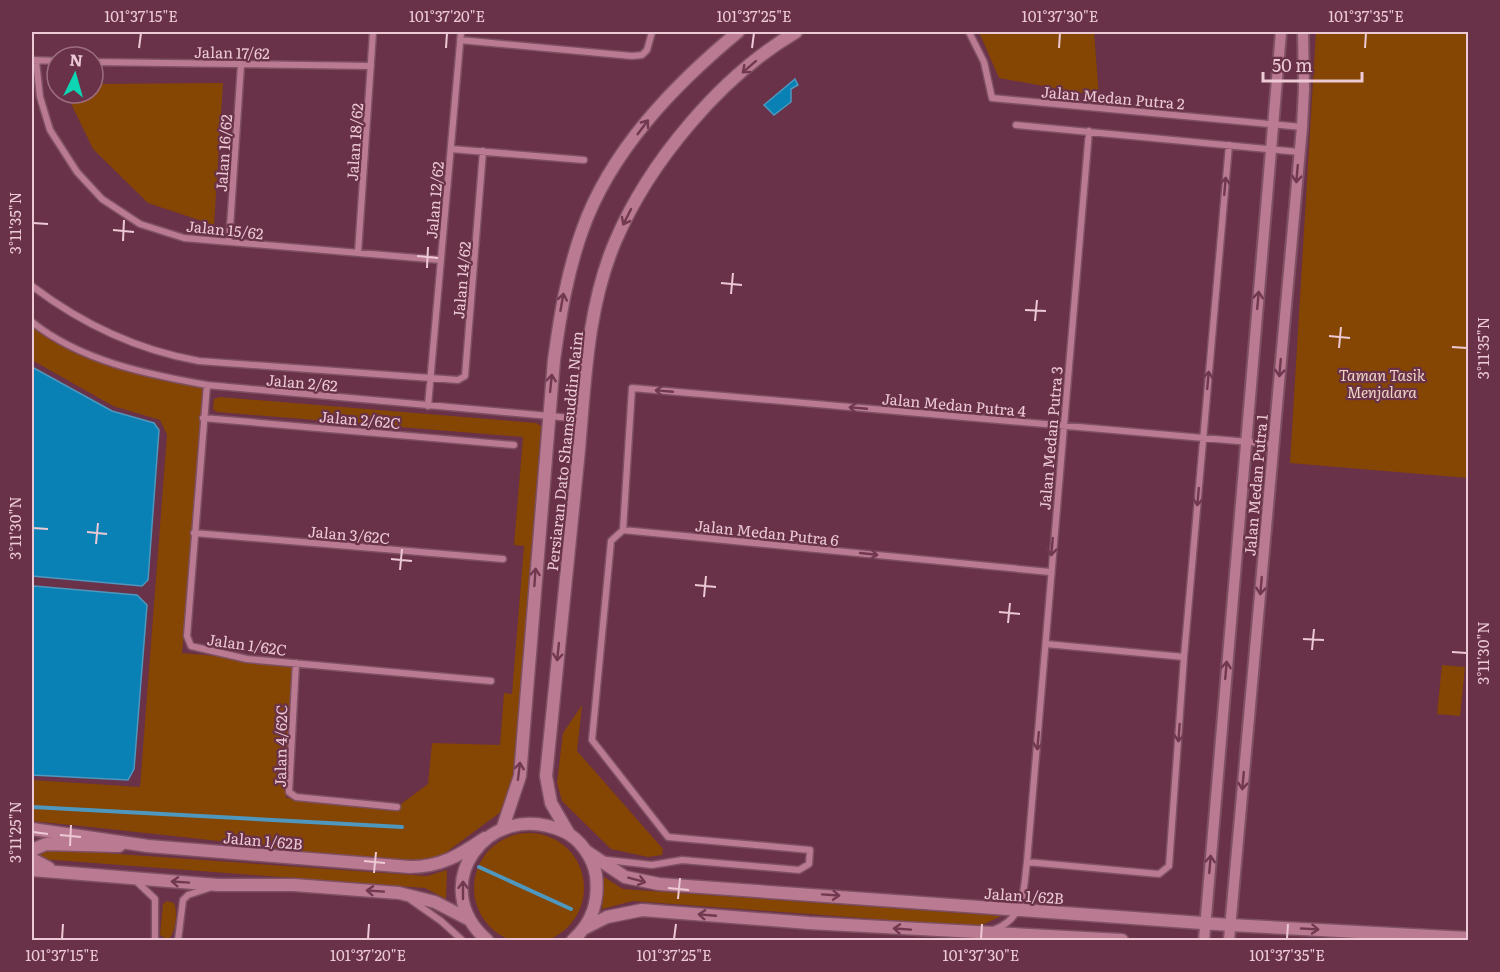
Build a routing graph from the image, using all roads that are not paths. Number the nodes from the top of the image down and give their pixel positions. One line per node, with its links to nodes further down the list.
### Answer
1 (373, 32): 13 (street, Jalan 18/62)
2 (460, 32): 9 (street, Jalan 12/62)
3 (652, 32): 9 (street)
4 (738, 32): 32 (main road, Persiaran Dato Shamsuddin Naim, one-way to 4)
5 (796, 32): 34 (main road, Persiaran Dato Shamsuddin Naim, one-way to 34)
6 (969, 32): 14 (street, Jalan Medan Putra 2)
7 (1281, 32): 14 (street, Jalan Medan Putra 1)
8 (1303, 32): 16 (street, Jalan Medan Putra 1)
9 (460, 40): 19 (street, Jalan 12/62)
10 (34, 60): 24 (street, Jalan 15/62)
11 (105, 62): 12 (street, Jalan 17/62)
12 (241, 65): 13 (street, Jalan 17/62); 24 (street, Jalan 16/62)
13 (370, 66): 25 (street, Jalan 18/62)
14 (1275, 124): 16 (street, Jalan Medan Putra 2); 20 (street, Jalan Medan Putra 1)
15 (1016, 125): 17 (street)
16 (1302, 127): 22 (street, Jalan Medan Putra 1)
17 (1089, 131): 18 (street); 35 (street, Jalan Medan Putra 3)
18 (1229, 145): 20 (street); 36 (street, one-way to 18)
19 (451, 149): 21 (street); 26 (street, Jalan 12/62)
20 (1273, 150): 22 (street); 37 (street, Jalan Medan Putra 1, one-way to 20)
21 (483, 151): 23 (street); 29 (street, Jalan 14/62)
22 (1299, 152): 38 (street, Jalan Medan Putra 1, one-way to 38)
23 (584, 160)
24 (229, 242): 25 (street, Jalan 15/62)
25 (357, 253): 26 (street, Jalan 15/62)
26 (441, 260): 29 (street, Jalan 12/62)
27 (32, 286): 29 (street, Jalan 2/62)
28 (32, 322): 30 (street, Jalan 2/62)
29 (431, 378): 31 (street, Jalan 12/62)
30 (207, 385): 31 (street, Jalan 2/62); 33 (street, Jalan 1/62C)
31 (428, 406): 32 (street, Jalan 2/62)
32 (548, 417): 34 (street, Jalan 2/62); 49 (main road, Persiaran Dato Shamsuddin Naim, one-way to 32)
33 (203, 418): 39 (street, Jalan 2/62C); 41 (street, Jalan 1/62C)
34 (582, 419): 51 (main road, Persiaran Dato Shamsuddin Naim, one-way to 51)
35 (1063, 426): 36 (street, Jalan Medan Putra 4); 40 (street, Jalan Medan Putra 4, one-way to 40); 43 (street, Jalan Medan Putra 3, one-way to 43)
36 (1203, 438): 37 (street, Jalan Medan Putra 4); 45 (street, one-way to 45)
37 (1245, 442): 38 (street, Jalan Medan Putra 4); 65 (street, Jalan Medan Putra 1, one-way to 37)
38 (1273, 444): 66 (street, Jalan Medan Putra 1, one-way to 66)
39 (514, 445)
40 (622, 530): 43 (street, Jalan Medan Putra 6, one-way to 43); 55 (street)
41 (194, 533): 42 (street, Jalan 3/62C); 46 (street, Jalan 1/62C)
42 (503, 559)
43 (1050, 572): 44 (street, Jalan Medan Putra 3)
44 (1046, 644): 45 (street); 57 (street, Jalan Medan Putra 3, one-way to 57)
45 (1184, 657): 57 (street, one-way to 57)
46 (296, 663): 47 (street, Jalan 1/62C); 48 (street, Jalan 4/62C)
47 (491, 681)
48 (397, 807)
49 (502, 827): 51 (main road); 52 (main road, Jalan 1/62B)
50 (32, 829): 53 (main road, Jalan 1/62B)
51 (569, 834): 55 (main road)
52 (486, 838): 53 (main road, Jalan 1/62B); 64 (main road, one-way to 52)
53 (148, 846): 54 (main road)
54 (32, 850)
55 (590, 854): 63 (main road, Jalan 1/62B, one-way to 63); 67 (main road)
56 (32, 859): 59 (main road)
57 (1027, 862): 63 (street, Jalan Medan Putra 3)
58 (32, 870): 59 (main road)
59 (62, 872): 60 (main road)
60 (134, 879): 61 (main road, one-way to 60); 71 (street)
61 (218, 885): 62 (main road, one-way to 61); 72 (street)
62 (399, 893): 64 (main road); 73 (street)
63 (1021, 910): 65 (main road, Jalan 1/62B); 68 (street)
64 (470, 920): 69 (main road)
65 (1205, 923): 66 (main road, Jalan 1/62B); 76 (street, Jalan Medan Putra 1)
66 (1230, 925): 70 (main road, Jalan 1/62B, one-way to 70); 77 (street, Jalan Medan Putra 1)
67 (585, 928): 68 (main road, one-way to 67); 74 (main road)
68 (981, 933): 75 (main road)
69 (483, 938)
70 (1468, 938)
71 (155, 940)
72 (178, 940)
73 (462, 940)
74 (573, 940)
75 (1122, 940)
76 (1204, 940)
77 (1229, 940)

